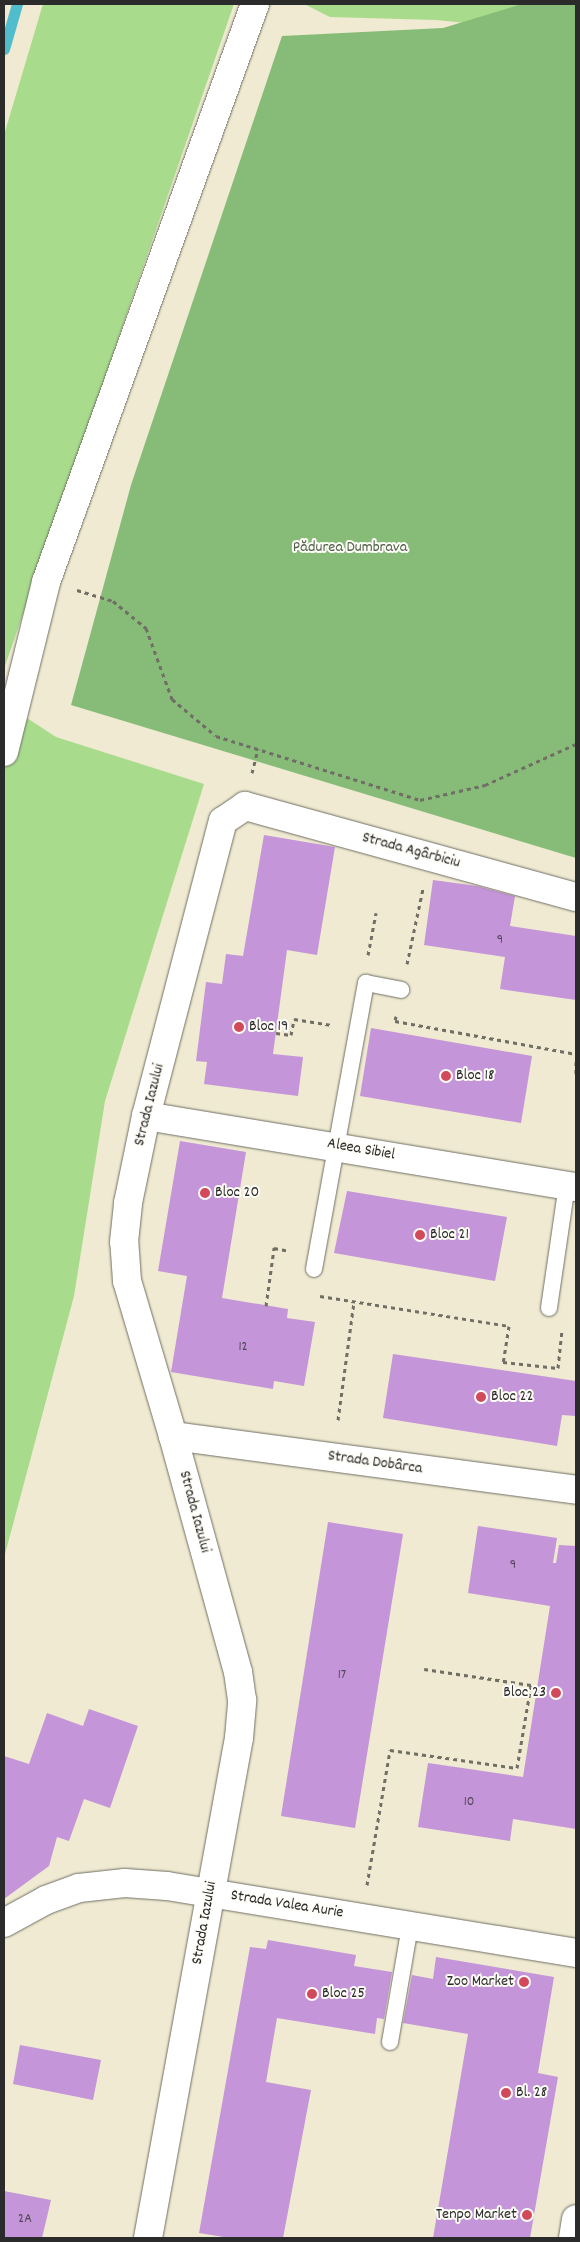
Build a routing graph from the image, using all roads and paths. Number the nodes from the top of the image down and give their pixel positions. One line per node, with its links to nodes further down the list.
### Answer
1 (254, 4): 2 (street)
2 (46, 582): 3 (path); 4 (street)
3 (576, 744)
4 (4, 752)
5 (245, 806): 6 (street, Strada Agârbiciu); 14 (street, Strada Iazului)
6 (431, 857): 7 (street, Strada Agârbiciu); 8 (path)
7 (576, 897)
8 (401, 990): 11 (path); 15 (lane)
9 (343, 1026): 10 (path)
10 (276, 1033)
11 (576, 1054)
12 (576, 1062): 13 (path)
13 (576, 1075)
14 (146, 1116): 15 (street, Aleea Sibiel); 25 (street, Strada Iazului)
15 (335, 1145): 16 (street, Aleea Sibiel); 18 (lane)
16 (572, 1186): 22 (lane)
17 (292, 1251): 21 (path)
18 (314, 1270)
19 (315, 1296): 20 (path)
20 (354, 1302): 23 (path); 24 (path)
21 (266, 1306)
22 (549, 1308)
23 (555, 1327)
24 (338, 1420)
25 (173, 1436): 26 (street, Strada Dobârca); 28 (street, Strada Iazului)
26 (576, 1490)
27 (424, 1669): 29 (path)
28 (211, 1893): 29 (street, Strada Valea Aurie); 30 (street, Strada Valea Aurie); 35 (street, Strada Iazului)
29 (362, 1918): 31 (street, Strada Valea Aurie)
30 (4, 1923)
31 (410, 1926): 32 (street, Strada Valea Aurie); 33 (lane)
32 (576, 1953)
33 (390, 2042)
34 (576, 2219): 36 (street)
35 (148, 2238)
36 (573, 2238)

